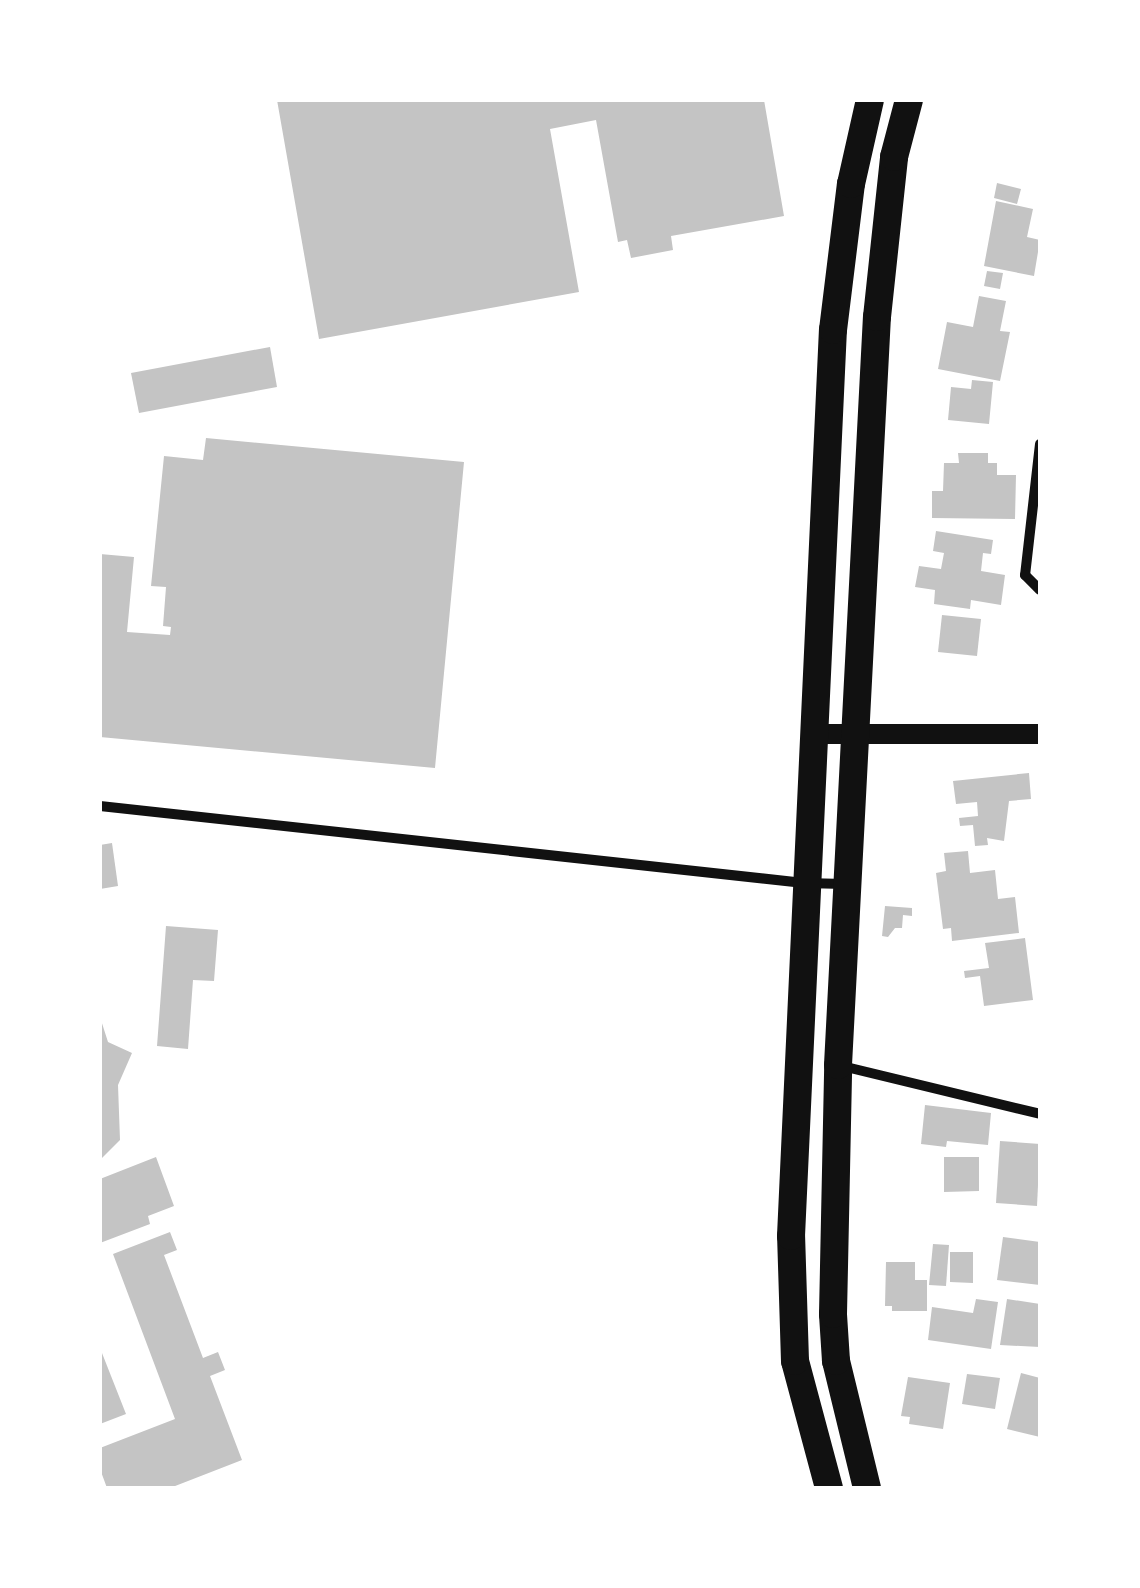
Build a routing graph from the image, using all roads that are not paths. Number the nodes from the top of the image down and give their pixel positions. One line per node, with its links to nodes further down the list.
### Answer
1 (870, 100): 5 (highway)
2 (908, 100): 6 (highway)
3 (1040, 444): 4 (street)
4 (1040, 590)
5 (812, 734): 6 (main road); 9 (highway)
6 (855, 734): 7 (main road); 10 (highway)
7 (1040, 734)
8 (100, 806): 9 (street)
9 (804, 883): 10 (street); 13 (highway)
10 (848, 884): 11 (highway)
11 (838, 1065): 12 (street); 14 (highway)
12 (1040, 1114)
13 (829, 1488)
14 (867, 1488)

